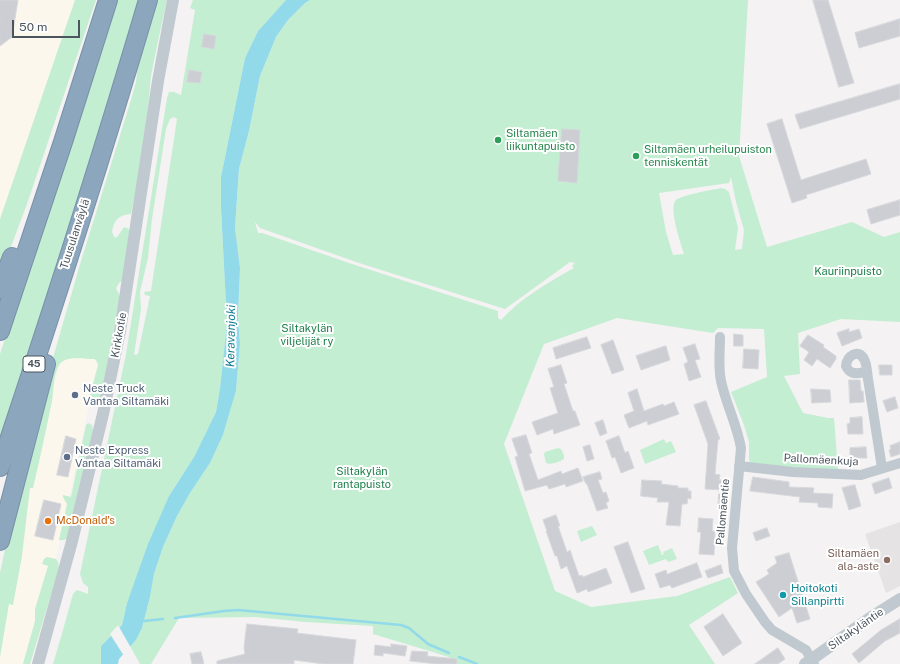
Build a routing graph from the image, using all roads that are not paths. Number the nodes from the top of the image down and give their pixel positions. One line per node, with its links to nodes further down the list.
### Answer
1 (108, 0): 4 (highway)
2 (148, 0): 5 (highway, Tuusulanväylä / 45)
3 (172, 0): 17 (street, Kirkkotie)
4 (63, 142): 6 (highway); 7 (highway)
5 (66, 262): 12 (highway, Tuusulanväylä / 45); 14 (highway)
6 (0, 289)
7 (0, 331)
8 (720, 337): 11 (street, Pallomäentie)
9 (867, 372): 13 (street)
10 (900, 463): 13 (street, Pallomäenkuja)
11 (739, 466): 13 (street, Pallomäenkuja); 16 (street, Pallomäentie)
12 (0, 467)
13 (882, 468)
14 (0, 541)
15 (900, 599): 16 (street, Siltakyläntie)
16 (810, 662)
17 (38, 664)

